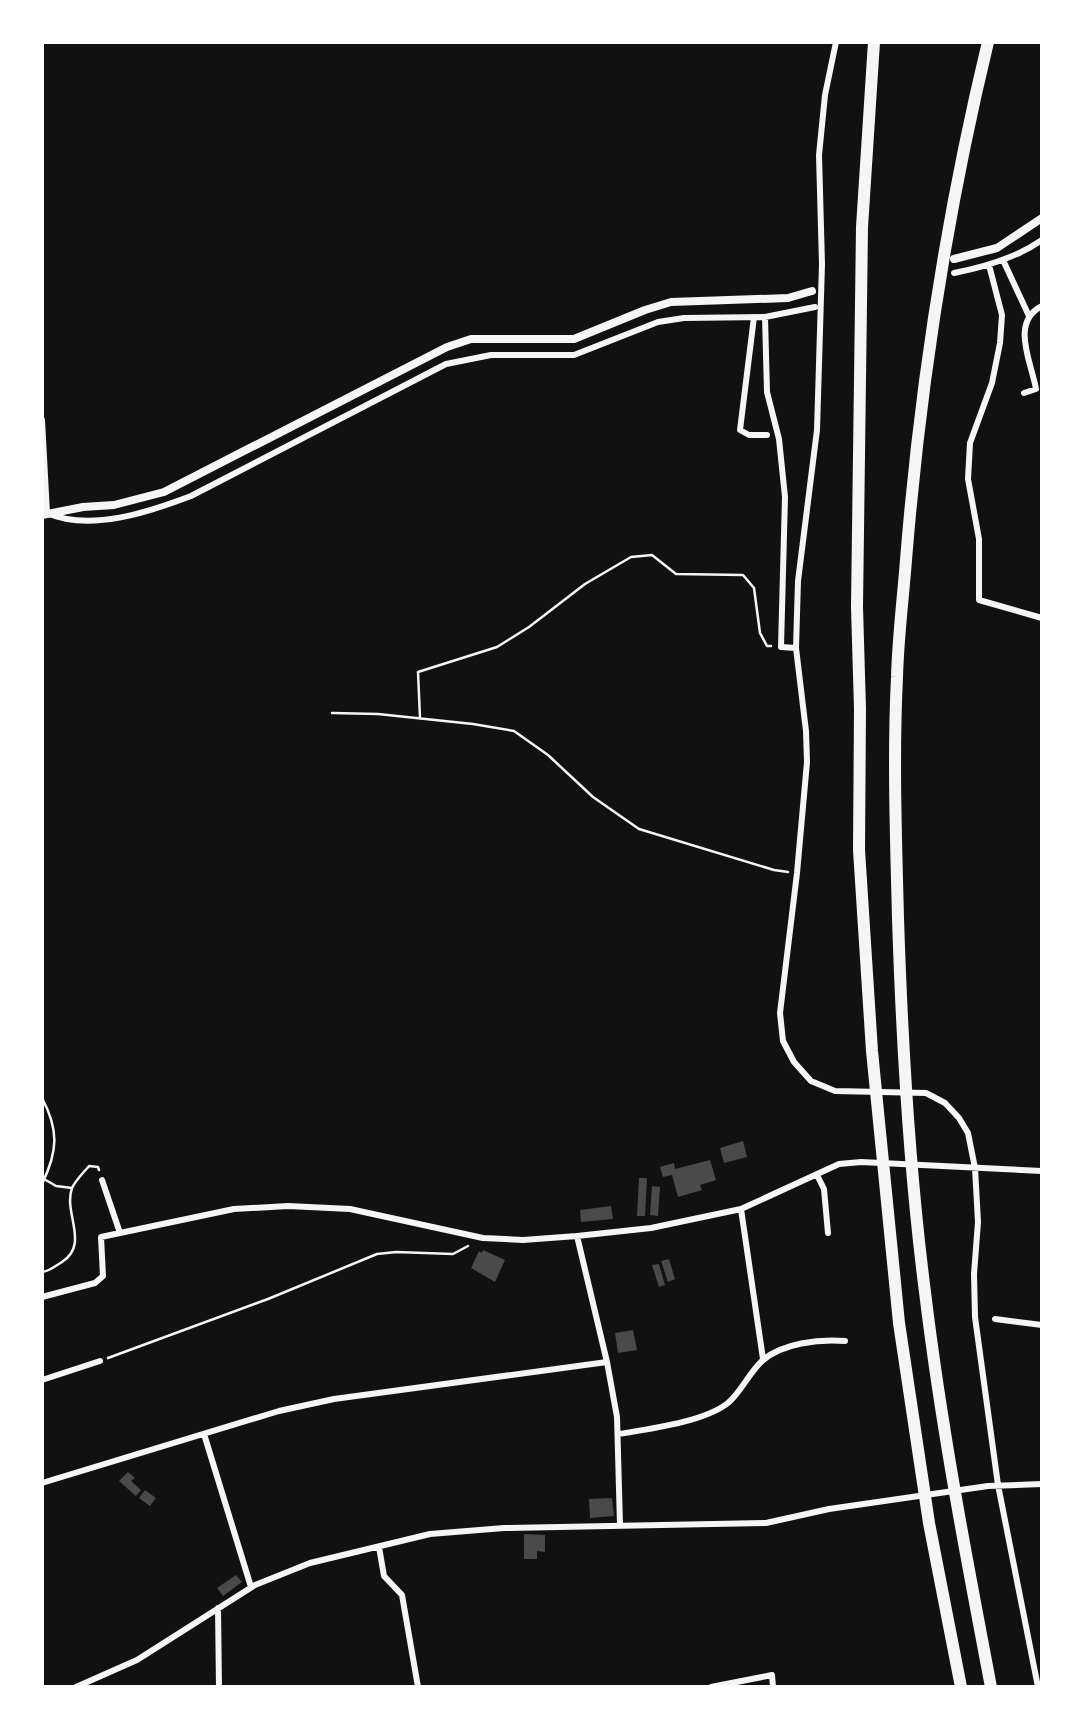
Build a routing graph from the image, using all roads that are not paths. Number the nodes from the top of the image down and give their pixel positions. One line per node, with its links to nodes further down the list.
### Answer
1 (836, 42): 21 (street)
2 (874, 42): 52 (highway)
3 (988, 42): 53 (highway)
4 (1042, 218): 6 (street)
5 (1042, 240): 7 (street)
6 (954, 259)
7 (1003, 260): 8 (street); 13 (street)
8 (989, 265): 9 (street); 20 (street)
9 (954, 273)
10 (812, 291): 19 (street)
11 (1042, 306): 13 (street)
12 (815, 307): 15 (street)
13 (1029, 316): 16 (street)
14 (754, 317): 15 (street); 18 (street); 19 (street)
15 (765, 317): 21 (street)
16 (1024, 393)
17 (42, 421): 19 (street)
18 (767, 435)
19 (44, 514)
20 (1042, 618)
21 (796, 648): 22 (street)
22 (975, 1168): 23 (street); 24 (street); 42 (street)
23 (1042, 1171)
24 (817, 1175): 26 (street); 28 (street)
25 (102, 1180): 27 (street)
26 (741, 1209): 29 (street); 34 (street)
27 (120, 1233): 29 (street); 30 (street)
28 (828, 1233)
29 (578, 1236): 36 (street)
30 (42, 1297)
31 (995, 1319): 32 (street)
32 (1042, 1325)
33 (845, 1341): 34 (street)
34 (763, 1359): 39 (street)
35 (100, 1361): 37 (street)
36 (607, 1362): 38 (street); 39 (street)
37 (42, 1380)
38 (204, 1434): 40 (street); 45 (street)
39 (618, 1434): 43 (street)
40 (42, 1483)
41 (1042, 1484): 42 (street)
42 (999, 1485): 43 (street); 54 (street)
43 (620, 1525): 44 (street)
44 (379, 1547): 45 (street); 49 (street)
45 (251, 1587): 46 (street)
46 (218, 1608): 47 (street); 48 (street)
47 (76, 1687)
48 (219, 1687)
49 (418, 1687)
50 (711, 1687): 51 (street)
51 (773, 1687)
52 (961, 1687)
53 (991, 1687)
54 (1038, 1687)

